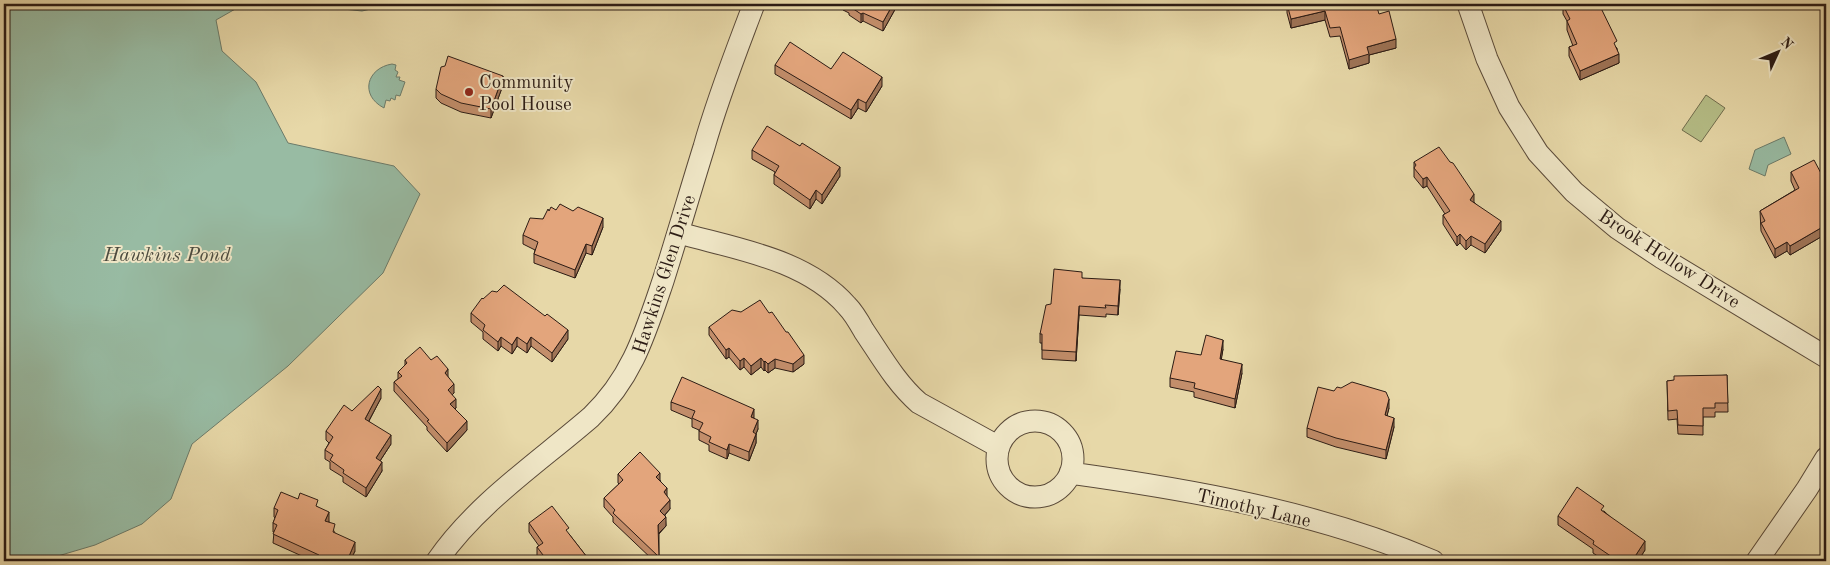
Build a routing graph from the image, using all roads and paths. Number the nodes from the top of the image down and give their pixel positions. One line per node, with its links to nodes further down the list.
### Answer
1 (754, 4): 3 (street, Hawkins Glen Drive)
2 (1468, 4): 4 (street, Brook Hollow Drive)
3 (679, 233): 5 (street); 8 (street, Hawkins Glen Drive)
4 (1826, 357)
5 (1000, 446): 7 (street); 7 (street)
6 (1826, 458): 10 (street)
7 (1070, 473): 9 (street, Timothy Lane)
8 (437, 561)
9 (1433, 561)
10 (1757, 561)

